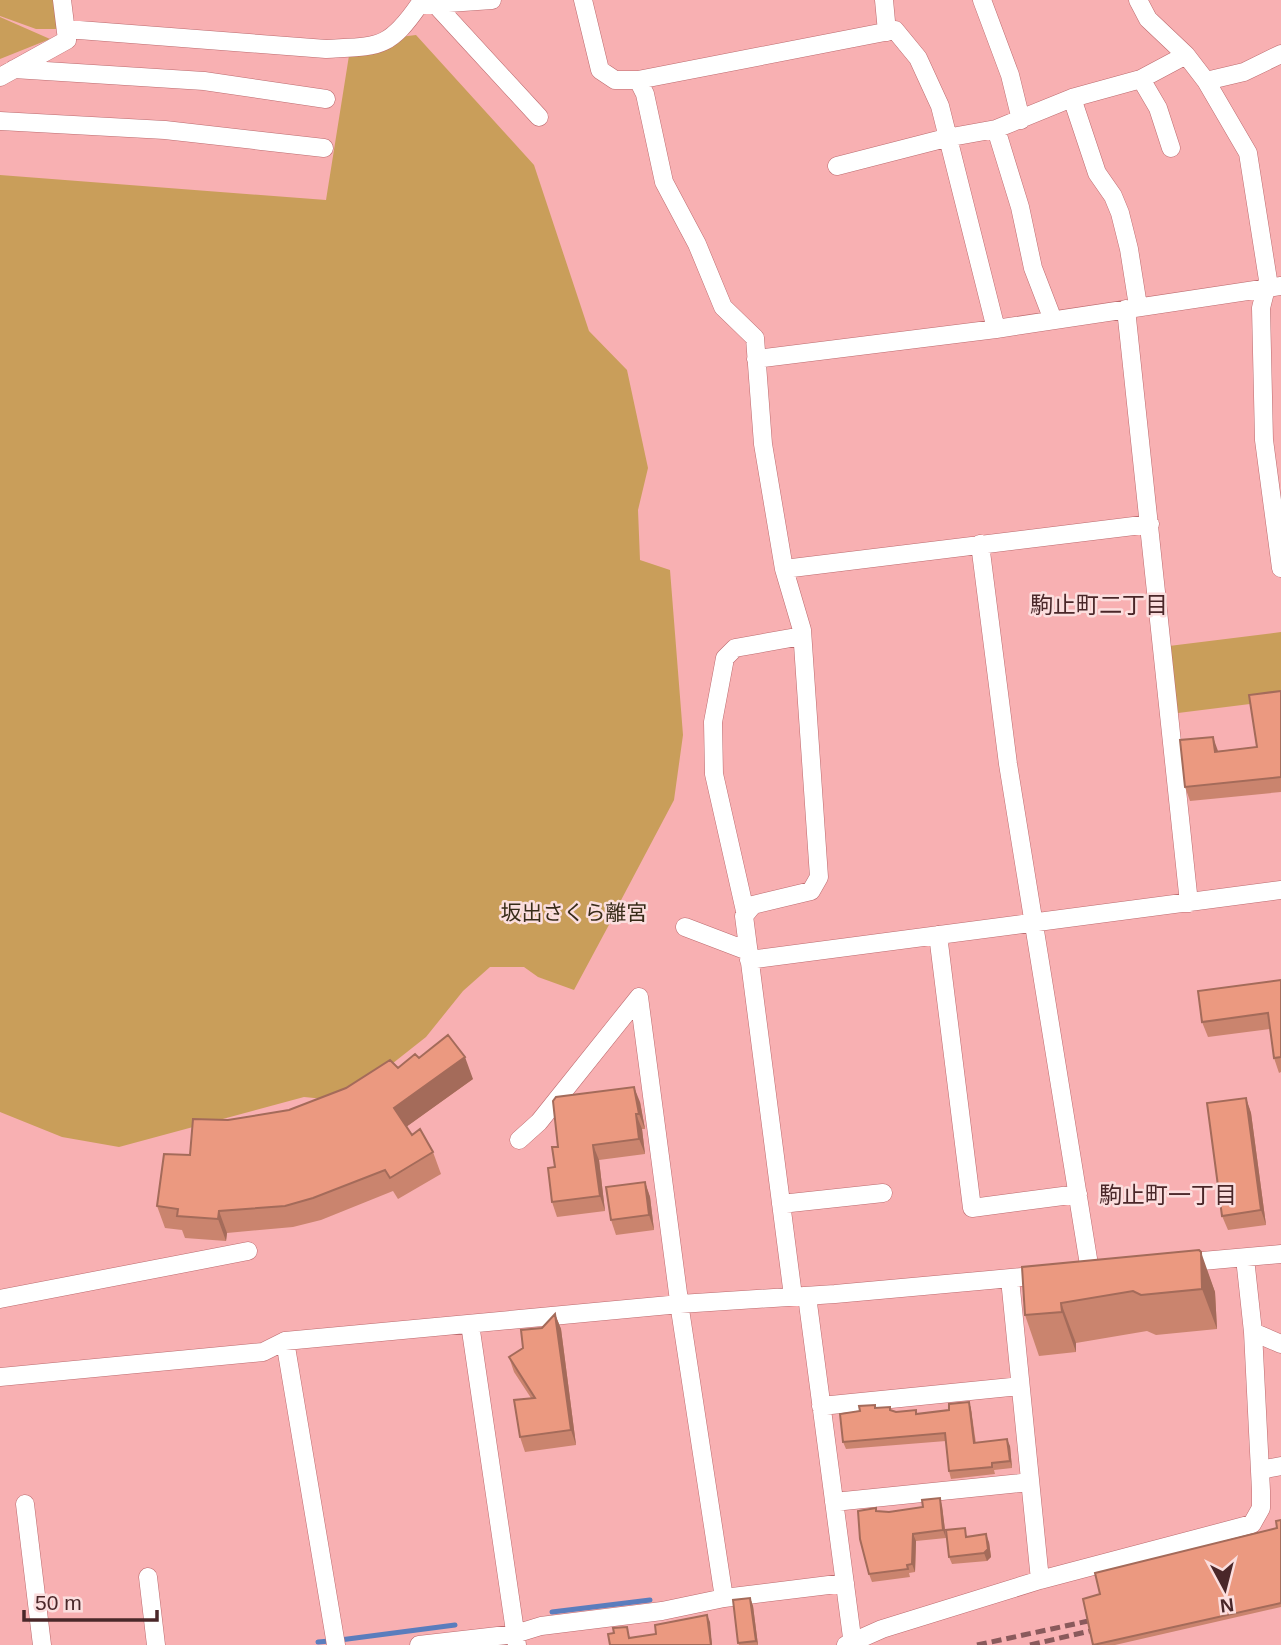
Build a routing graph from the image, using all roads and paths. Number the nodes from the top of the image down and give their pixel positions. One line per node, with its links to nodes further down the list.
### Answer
1 (62, 0): 8 (street)
2 (492, 0): 7 (street)
3 (583, 0): 14 (street)
4 (884, 0): 9 (street)
5 (982, 0): 19 (street)
6 (1138, 0): 11 (street)
7 (436, 5): 8 (street); 18 (street)
8 (66, 29): 12 (street)
9 (887, 32): 14 (street); 22 (street)
10 (1281, 54): 15 (street)
11 (1186, 55): 13 (street); 15 (street)
12 (7, 73): 17 (street)
13 (1141, 79): 16 (street); 24 (street)
14 (638, 80): 30 (street)
15 (1206, 81): 26 (street)
16 (1072, 98): 19 (street); 27 (street)
17 (326, 99)
18 (539, 117)
19 (1021, 120): 21 (street)
20 (0, 121): 23 (street)
21 (996, 129): 22 (street); 28 (street)
22 (946, 138): 25 (street); 29 (street)
23 (324, 148)
24 (1171, 148)
25 (837, 166)
26 (1274, 287): 27 (street); 33 (street)
27 (1132, 308): 28 (street); 31 (street)
28 (1053, 320): 29 (street)
29 (996, 329): 30 (street)
30 (756, 359): 34 (street)
31 (1150, 524): 32 (street); 37 (street)
32 (980, 544): 34 (street); 39 (street)
33 (1281, 568)
34 (784, 569): 35 (street)
35 (802, 636): 38 (street); 38 (street)
36 (1281, 890): 37 (street)
37 (1189, 903): 39 (street)
38 (745, 912): 42 (street)
39 (1036, 922): 41 (street); 45 (street)
40 (685, 927): 42 (street)
41 (938, 935): 42 (street); 45 (street)
42 (748, 956): 46 (street)
43 (519, 1140): 54 (street)
44 (883, 1193): 46 (street)
45 (1079, 1194): 51 (street)
46 (781, 1205): 52 (street)
47 (248, 1251): 53 (street)
48 (1281, 1254): 49 (street)
49 (1245, 1258): 50 (street); 56 (street)
50 (1159, 1265)
51 (1010, 1279): 52 (street); 60 (street)
52 (800, 1296): 54 (street); 61 (street)
53 (0, 1299)
54 (680, 1304): 55 (street); 70 (street)
55 (470, 1324): 57 (street); 71 (street)
56 (1253, 1332): 58 (street); 63 (street)
57 (285, 1341): 59 (street); 72 (street)
58 (1281, 1344)
59 (0, 1377)
60 (1020, 1386): 61 (street); 64 (street)
61 (821, 1406): 65 (street)
62 (1281, 1466): 63 (street)
63 (1260, 1470): 68 (street)
64 (1030, 1482): 65 (street); 68 (street)
65 (834, 1502): 69 (street)
66 (25, 1504): 74 (street)
67 (148, 1577): 75 (street)
68 (1040, 1580): 73 (street)
69 (845, 1583): 70 (street); 73 (street)
70 (724, 1598): 71 (street)
71 (516, 1639): 76 (street)
72 (335, 1641)
73 (850, 1644)
74 (41, 1645)
75 (156, 1645)
76 (419, 1645)

